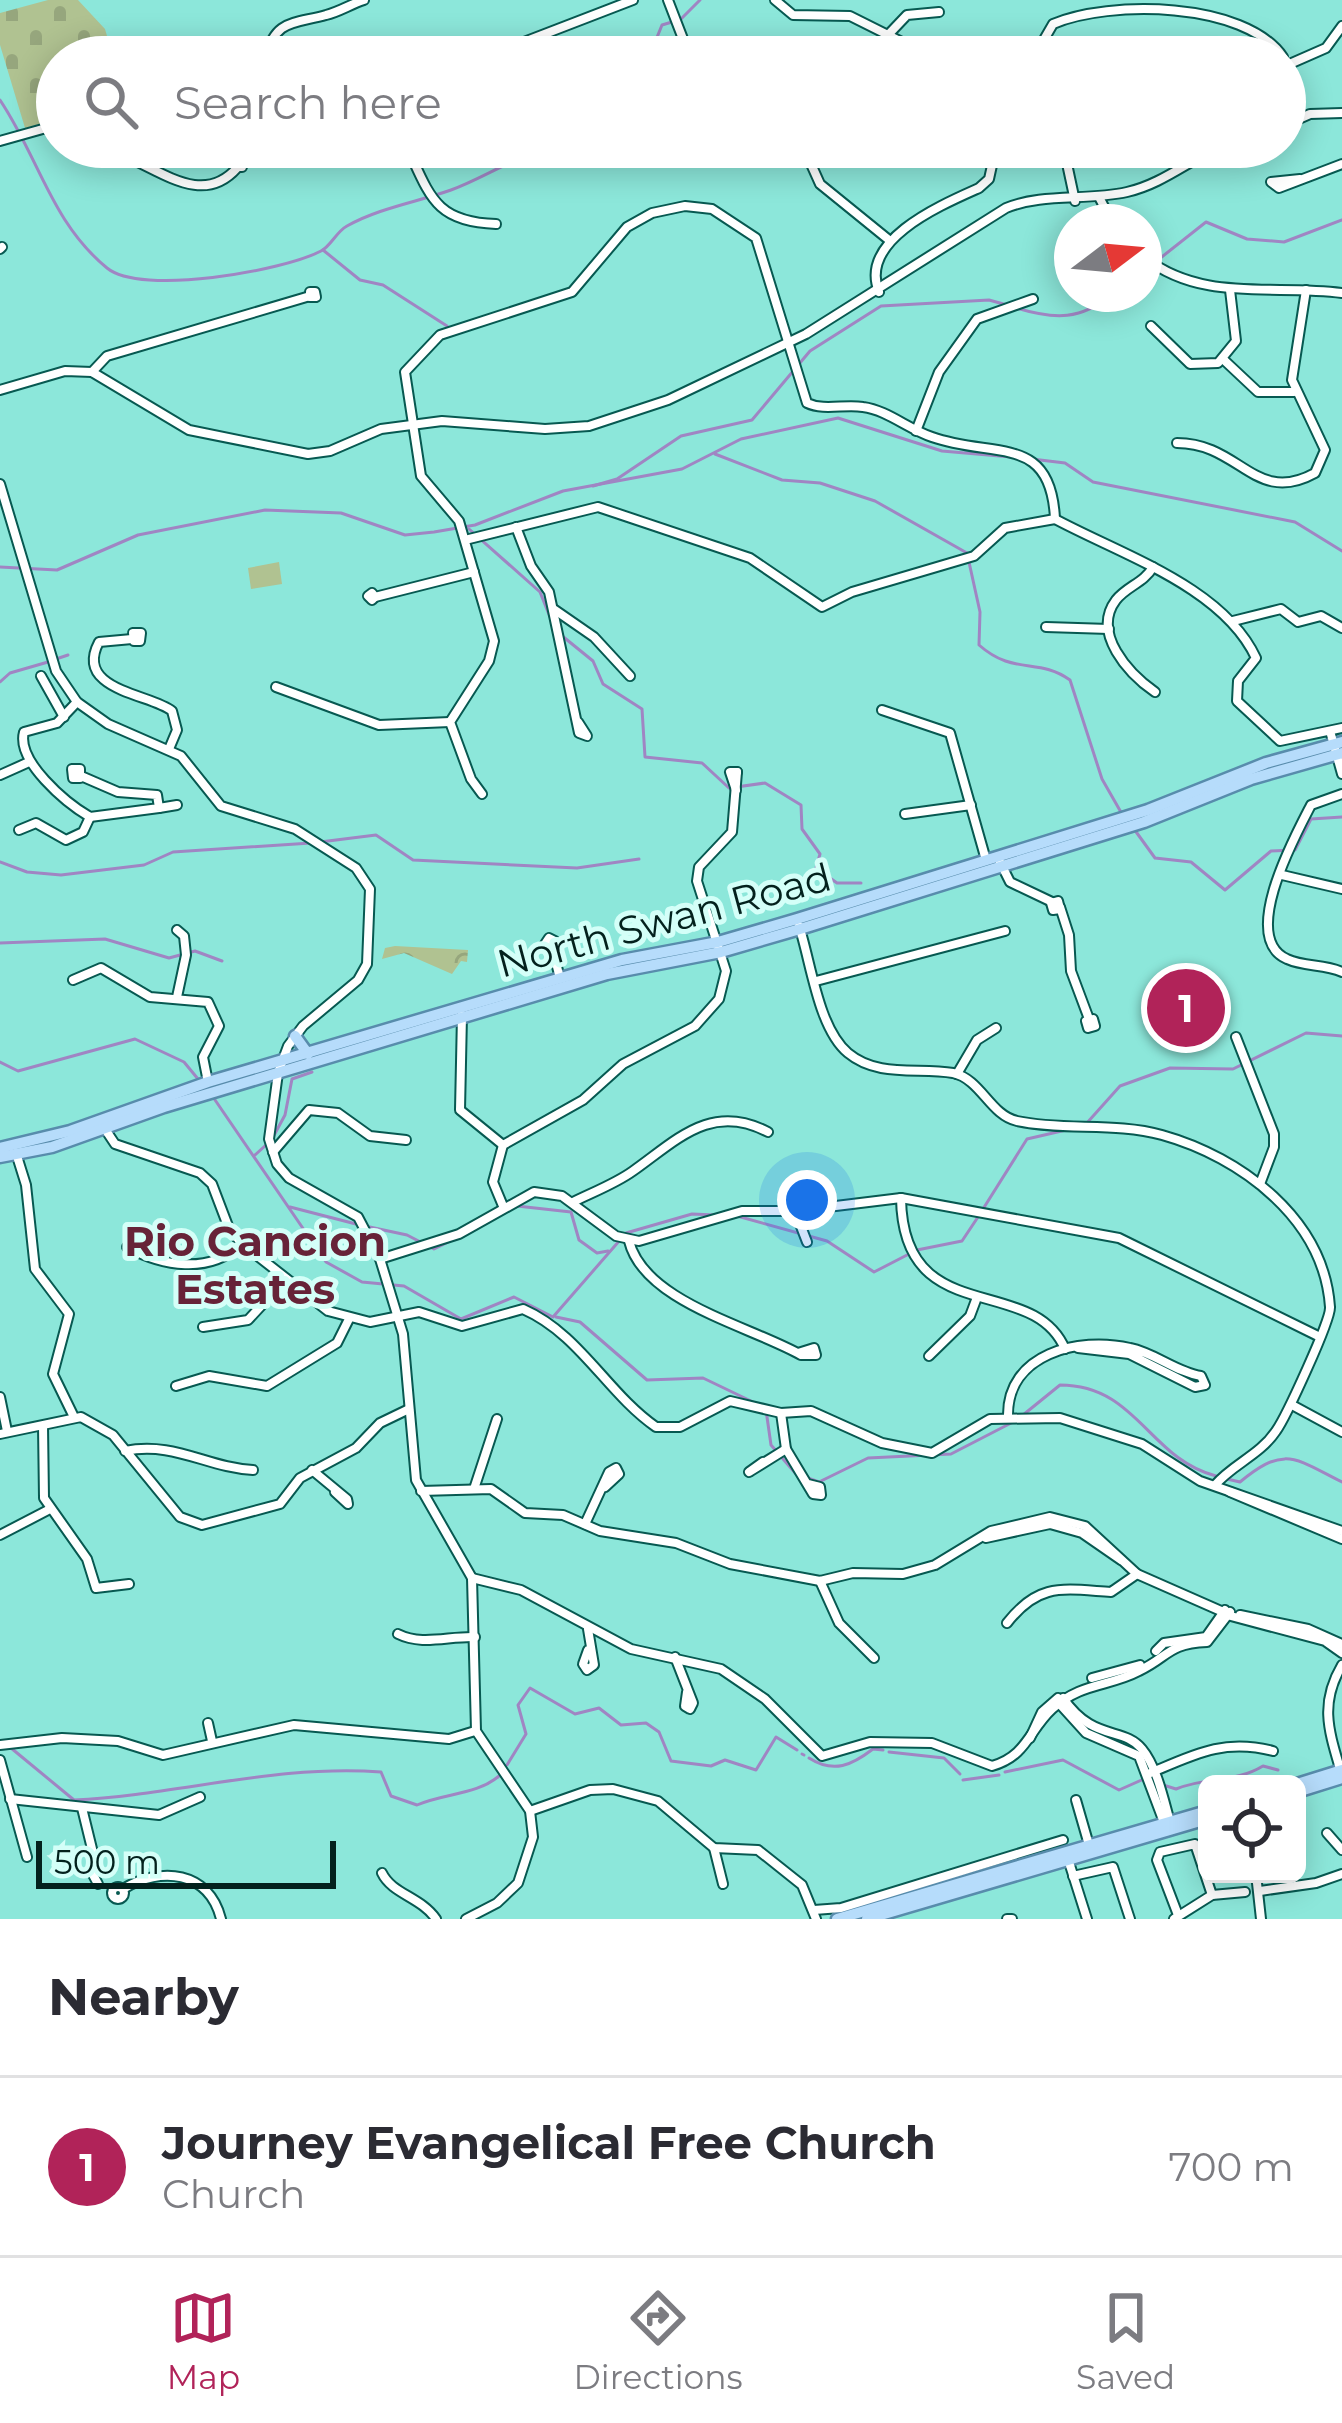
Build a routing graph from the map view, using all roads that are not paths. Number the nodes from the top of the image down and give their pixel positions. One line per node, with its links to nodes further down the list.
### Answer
1 (364, 0): 7 (street)
2 (633, 0): 8 (street)
3 (668, 0): 9 (street)
4 (775, 0): 10 (street)
5 (939, 12): 10 (street)
6 (1342, 26): 13 (street)
7 (274, 36)
8 (540, 36)
9 (682, 36)
10 (887, 36)
11 (1046, 36): 12 (street)
12 (1245, 36)
13 (1306, 55)
14 (1342, 113): 15 (street)
15 (1306, 116)
16 (36, 130): 17 (street)
17 (0, 141)
18 (1342, 164): 26 (street)
19 (153, 168): 20 (street)
20 (237, 168)
21 (417, 168): 30 (street)
22 (813, 168): 31 (street)
23 (991, 168): 31 (street)
24 (1068, 168): 28 (street)
25 (1183, 168): 27 (street)
26 (1300, 178)
27 (1098, 197): 28 (street); 29 (street)
28 (1075, 201): 35 (street)
29 (1102, 204)
30 (496, 224)
31 (889, 240): 35 (street)
32 (1162, 267): 33 (street)
33 (1230, 290): 34 (street); 41 (street)
34 (1306, 290): 36 (street); 44 (street)
35 (879, 292): 40 (street)
36 (1342, 292)
37 (310, 296): 42 (street)
38 (1033, 299): 46 (street)
39 (1151, 326): 41 (street)
40 (789, 343): 45 (street); 45 (street); 46 (street)
41 (1225, 360): 44 (street)
42 (92, 372): 43 (street); 45 (street)
43 (0, 391)
44 (1294, 392): 47 (street)
45 (410, 424): 51 (street)
46 (916, 431): 49 (street)
47 (1177, 443)
48 (0, 484): 65 (street)
49 (1055, 519): 50 (street); 52 (street)
50 (516, 527): 51 (street); 55 (street)
51 (466, 541): 53 (street)
52 (1153, 567): 56 (street); 59 (street)
53 (474, 572): 54 (street); 68 (street)
54 (375, 597)
55 (554, 609): 62 (street); 69 (street)
56 (1233, 621): 58 (street); 71 (street)
57 (1046, 627): 59 (street)
58 (1342, 628)
59 (1109, 629): 64 (street)
60 (133, 639): 72 (street)
61 (41, 676): 67 (street)
62 (630, 676)
63 (276, 687): 68 (street)
64 (1155, 692)
65 (77, 702): 67 (street); 72 (street)
66 (882, 710): 81 (street)
67 (64, 717): 73 (street)
68 (450, 722): 78 (street)
69 (578, 722)
70 (1342, 728): 71 (street)
71 (1337, 745): 74 (street); 86 (main road, North Swan Road)
72 (170, 749): 102 (street)
73 (28, 762): 75 (street); 84 (street)
74 (1342, 774)
75 (0, 775)
76 (81, 776): 82 (street)
77 (737, 793): 92 (street)
78 (482, 794)
79 (1342, 794): 87 (street)
80 (177, 805): 82 (street)
81 (971, 806): 83 (street); 86 (street)
82 (159, 808): 84 (street)
83 (904, 814)
84 (90, 817): 85 (street)
85 (19, 830)
86 (993, 861): 89 (main road, North Swan Road); 100 (street)
87 (1282, 875): 88 (street); 94 (street)
88 (1342, 889)
89 (799, 924): 92 (main road, North Swan Road); 97 (street)
90 (177, 930): 98 (street)
91 (1005, 931): 97 (street)
92 (719, 947): 95 (main road, North Swan Road); 99 (main road, North Swan Road); 111 (street)
93 (552, 948): 95 (street)
94 (1342, 972)
95 (560, 978): 99 (main road, North Swan Road)
96 (73, 980): 98 (street)
97 (816, 982): 106 (street)
98 (177, 998): 107 (street)
99 (462, 1013): 104 (main road, North Swan Road); 105 (main road, North Swan Road); 111 (street)
100 (1090, 1019)
101 (996, 1028): 106 (street)
102 (295, 1036): 104 (main road); 105 (street)
103 (1236, 1037): 115 (street)
104 (308, 1054): 105 (main road, North Swan Road)
105 (280, 1067): 107 (main road, North Swan Road); 108 (main road, North Swan Road); 114 (street)
106 (957, 1074): 115 (street)
107 (208, 1082): 108 (main road, North Swan Road)
108 (102, 1123): 112 (main road, North Swan Road); 122 (street)
109 (767, 1132): 117 (street)
110 (406, 1140): 114 (street)
111 (503, 1145): 118 (street)
112 (15, 1150): 113 (main road, North Swan Road); 140 (street)
113 (0, 1152)
114 (272, 1154): 124 (street)
115 (1261, 1184): 130 (street)
116 (902, 1198): 119 (street); 126 (street); 130 (street)
117 (573, 1202): 118 (street); 120 (street)
118 (503, 1206): 124 (street)
119 (795, 1211): 120 (street); 121 (street)
120 (629, 1241): 133 (street)
121 (807, 1242)
122 (242, 1243): 123 (street); 125 (street)
123 (127, 1247)
124 (380, 1258): 127 (street)
125 (286, 1279): 128 (street); 129 (street)
126 (976, 1300): 132 (street); 134 (street)
127 (399, 1315): 128 (street); 138 (street); 139 (street)
128 (349, 1318): 135 (street)
129 (203, 1327)
130 (1320, 1337): 137 (street)
131 (1078, 1348): 131 (street); 132 (street)
132 (1065, 1349): 141 (street)
133 (798, 1353)
134 (929, 1356)
135 (176, 1386)
136 (0, 1397): 144 (street)
137 (1292, 1405): 145 (street); 152 (street)
138 (409, 1408): 150 (street); 155 (street)
139 (781, 1413): 141 (street); 146 (street)
140 (73, 1415): 143 (street); 147 (street)
141 (1008, 1415): 152 (street)
142 (497, 1419): 154 (street)
143 (44, 1426): 144 (street); 157 (street)
144 (3, 1432)
145 (1342, 1432)
146 (786, 1450): 148 (street); 151 (street)
147 (125, 1451): 149 (street); 150 (street)
148 (763, 1462)
149 (254, 1470)
150 (312, 1470): 156 (street)
151 (808, 1484)
152 (1215, 1485): 160 (street)
153 (605, 1487): 158 (street)
154 (474, 1489): 155 (street); 158 (street)
155 (421, 1491): 162 (street)
156 (335, 1492)
157 (50, 1509): 159 (street); 164 (street)
158 (585, 1524): 163 (street)
159 (0, 1535)
160 (1342, 1535)
161 (1137, 1574): 163 (street); 165 (street); 166 (street)
162 (472, 1578): 167 (street); 170 (street)
163 (820, 1581): 175 (street)
164 (129, 1584)
165 (1225, 1613): 168 (street); 178 (street)
166 (1007, 1623)
167 (588, 1628): 172 (street); 174 (street)
168 (1289, 1629): 171 (street); 173 (street)
169 (398, 1634): 170 (street)
170 (475, 1637): 180 (street)
171 (1342, 1644)
172 (588, 1650)
173 (1342, 1653)
174 (676, 1657): 177 (street); 178 (street)
175 (874, 1658)
176 (1342, 1666): 186 (street)
177 (687, 1692)
178 (1060, 1700): 185 (street)
179 (208, 1724): 181 (street)
180 (476, 1731): 181 (street); 192 (street)
181 (212, 1741): 182 (street)
182 (0, 1745)
183 (1273, 1750): 185 (street)
184 (0, 1760): 189 (street)
185 (1149, 1773): 194 (street)
186 (1342, 1774): 187 (main road)
187 (1306, 1785)
188 (200, 1797): 191 (street)
189 (10, 1799): 191 (street); 200 (street)
190 (1076, 1800): 196 (street)
191 (82, 1808): 205 (street)
192 (530, 1810): 197 (street); 215 (street)
193 (1198, 1818): 194 (main road)
194 (1168, 1826): 196 (main road); 199 (main road)
195 (1327, 1833): 198 (street)
196 (1089, 1845): 199 (main road)
197 (714, 1848): 206 (street); 211 (street)
198 (1342, 1850)
199 (1066, 1851): 203 (street); 211 (street); 216 (main road); 217 (main road)
200 (27, 1857)
201 (382, 1873): 214 (street)
202 (1342, 1874): 208 (street)
203 (1073, 1876): 218 (street); 219 (street)
204 (1258, 1883): 208 (street)
205 (98, 1884)
206 (723, 1884)
207 (123, 1889): 213 (street)
208 (1260, 1891): 220 (street)
209 (1245, 1892): 210 (street)
210 (1212, 1895): 212 (street); 212 (street)
211 (815, 1914)
212 (1176, 1917)
213 (221, 1919)
214 (436, 1919)
215 (466, 1919)
216 (837, 1919)
217 (867, 1919)
218 (1087, 1919)
219 (1130, 1919)
220 (1261, 1919)

